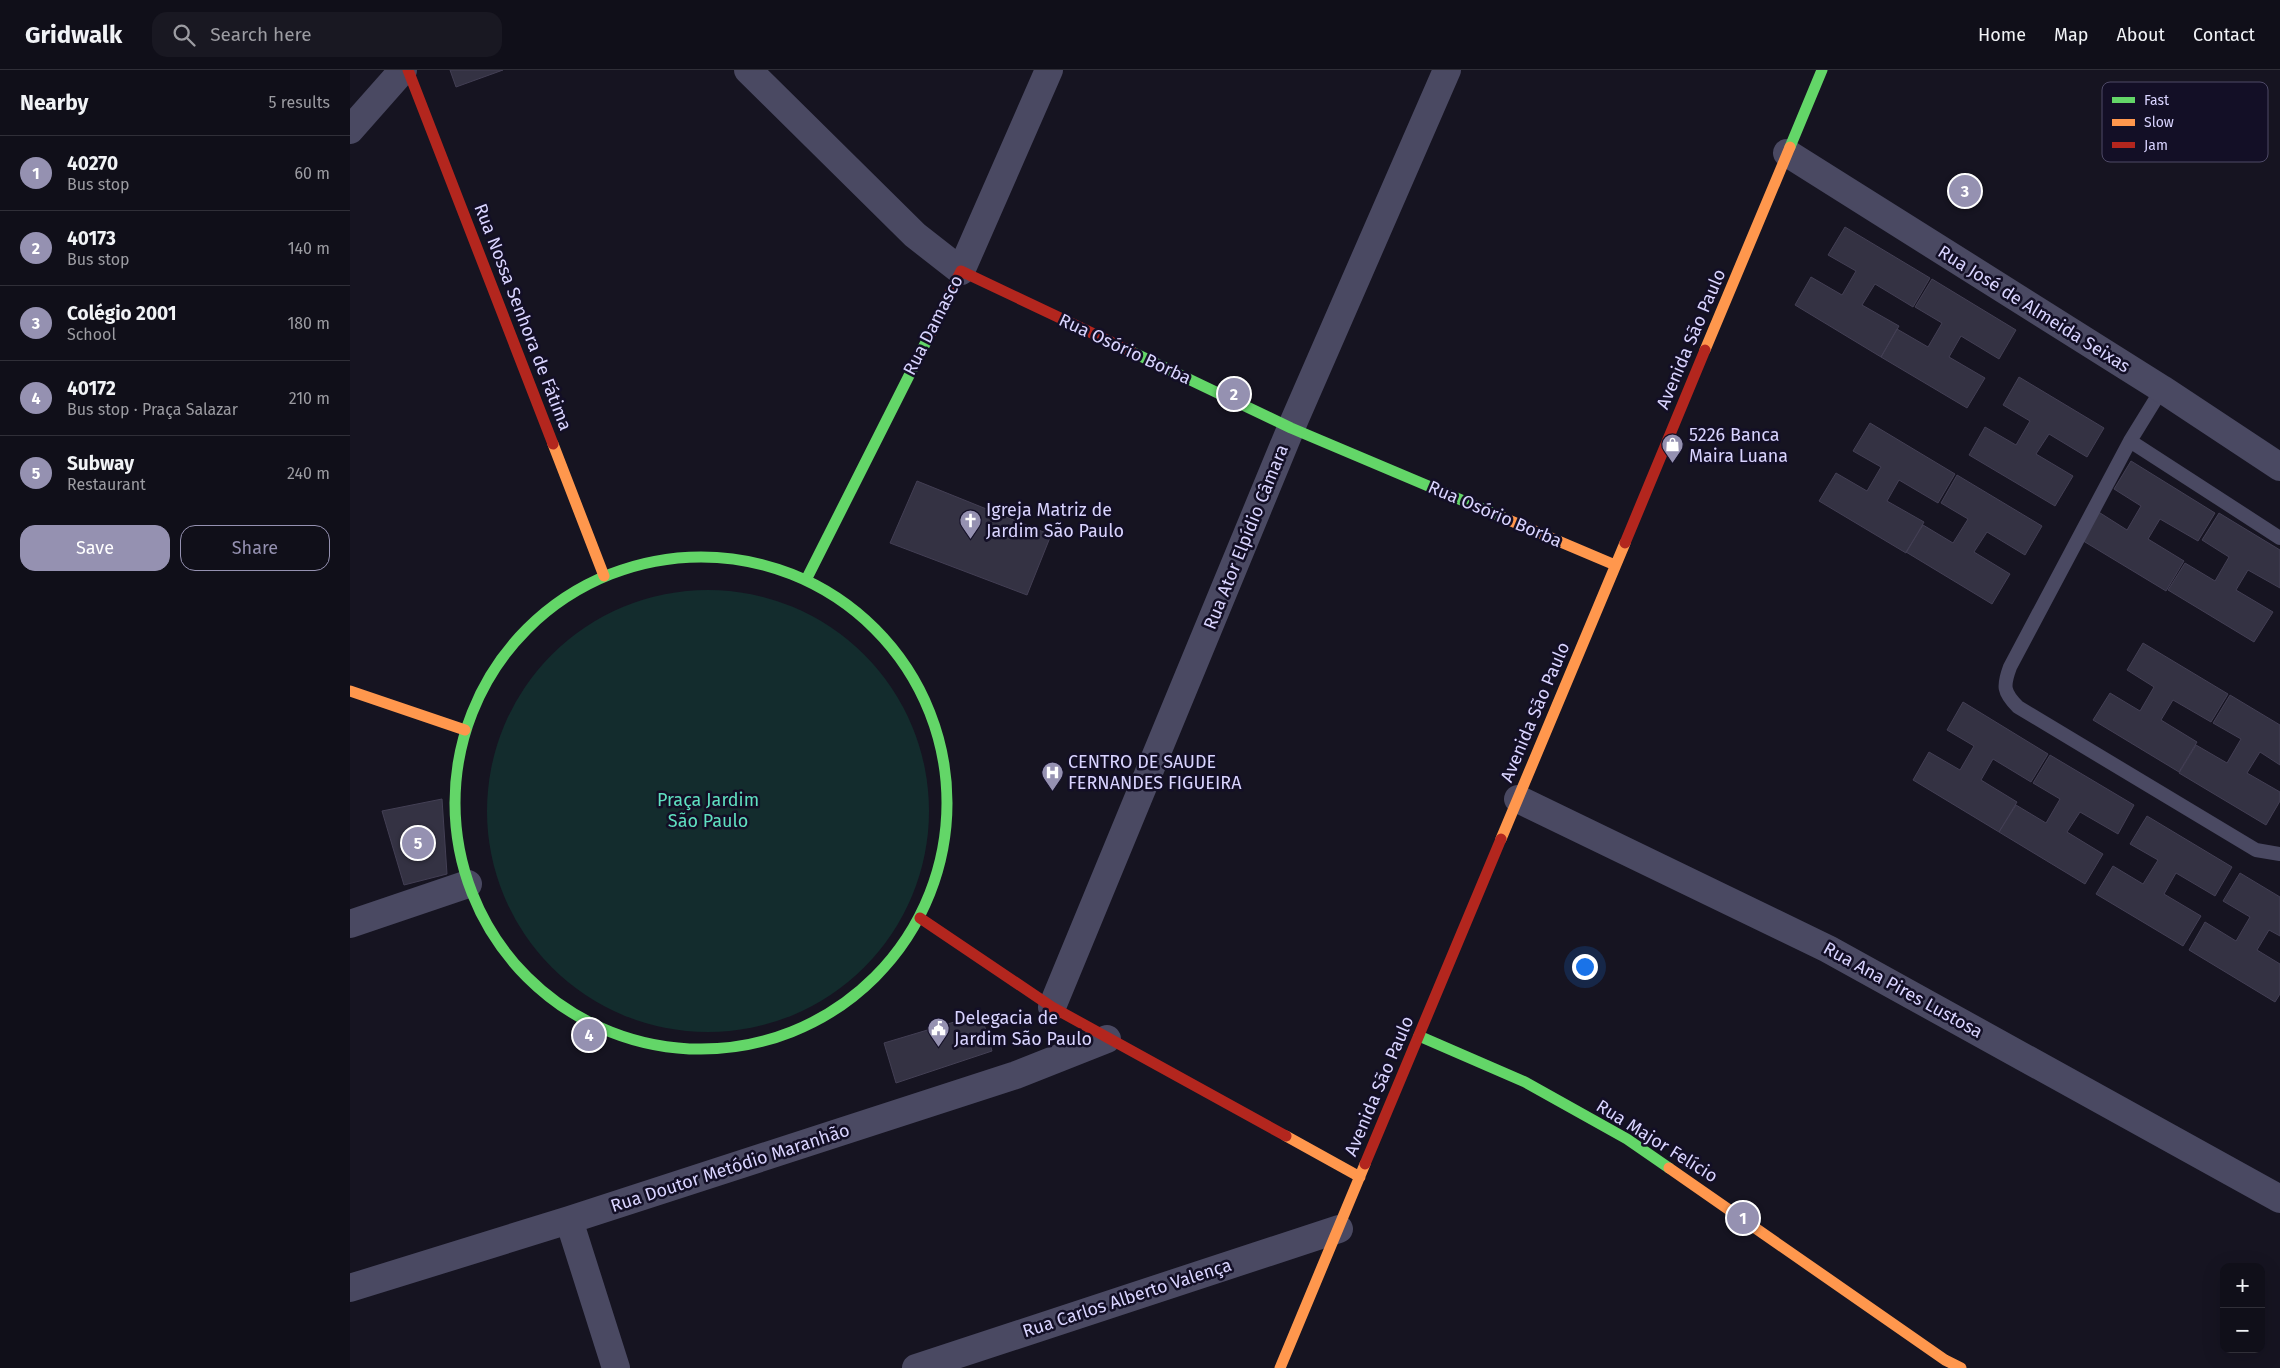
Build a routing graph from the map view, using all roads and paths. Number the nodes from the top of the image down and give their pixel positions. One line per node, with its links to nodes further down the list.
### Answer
1 (403, 70): 7 (street)
2 (408, 70): 16 (street, Rua Nossa Senhora de Fátima)
3 (748, 70): 9 (street, Rua Osório Borba)
4 (1049, 70): 9 (street, Rua Damasco)
5 (1447, 70): 11 (street, Rua Ator Elpídio Câmara)
6 (1822, 70): 8 (street, Avenida São Paulo)
7 (350, 130)
8 (1787, 153): 10 (street, Rua José de Almeida Seixas); 15 (street, Avenida São Paulo)
9 (961, 271): 11 (street, Rua Osório Borba); 17 (street, Rua Damasco)
10 (2162, 389): 12 (lane); 13 (street, Rua José de Almeida Seixas)
11 (1291, 428): 15 (street, Rua Osório Borba); 25 (street, Rua Ator Elpídio Câmara)
12 (2130, 441): 14 (lane); 21 (lane)
13 (2280, 467)
14 (2280, 538)
15 (1615, 565): 20 (street, Avenida São Paulo)
16 (604, 576): 17 (street); 19 (street)
17 (808, 576): 23 (street)
18 (350, 691): 19 (street)
19 (465, 730): 22 (street)
20 (1518, 799): 26 (street, Avenida São Paulo); 29 (street, Rua Ana Pires Lustosa)
21 (2280, 854)
22 (468, 884): 23 (street); 24 (street)
23 (920, 918): 25 (street)
24 (350, 924)
25 (1052, 1007): 27 (street)
26 (1419, 1036): 28 (street, Avenida São Paulo); 33 (street, Rua Major Felício)
27 (1106, 1039): 28 (street); 30 (street, Rua Doutor Metódio Maranhão)
28 (1360, 1177): 31 (street, Avenida São Paulo)
29 (2280, 1199)
30 (570, 1220): 32 (street, Rua Doutor Metódio Maranhão); 34 (street)
31 (1339, 1229): 35 (street, Rua Carlos Alberto Valença); 36 (street, Avenida São Paulo)
32 (350, 1288)
33 (1943, 1364): 37 (street, Rua Major Felício)
34 (616, 1368)
35 (916, 1368)
36 (1280, 1368)
37 (1960, 1368)

